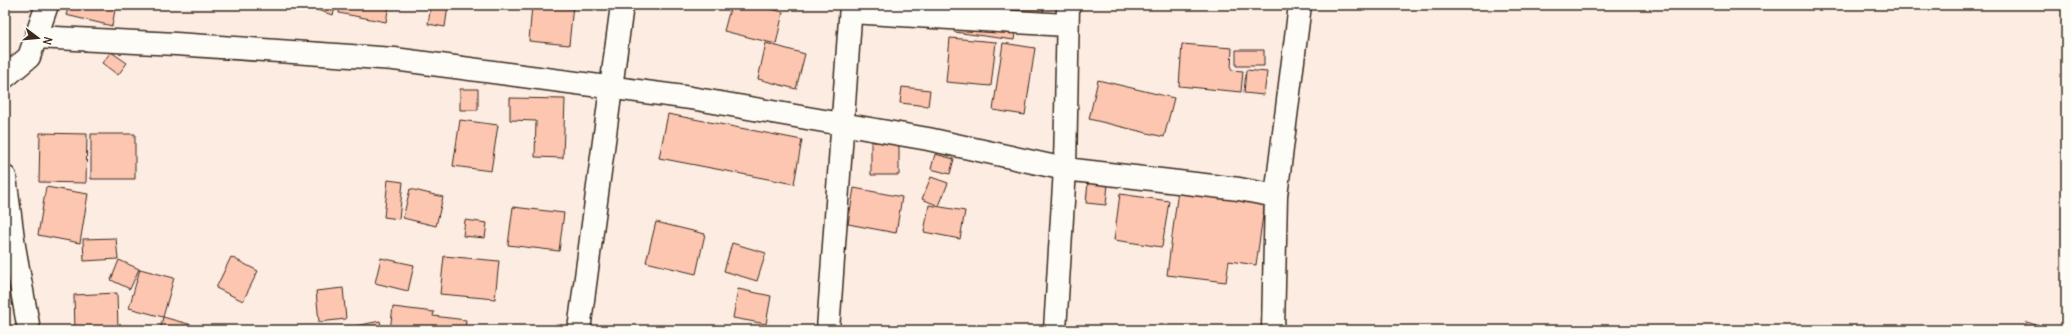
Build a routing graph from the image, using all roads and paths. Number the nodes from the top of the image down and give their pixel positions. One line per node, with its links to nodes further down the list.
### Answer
1 (47, 5): 6 (street)
2 (622, 5): 8 (street)
3 (1300, 5): 12 (street)
4 (851, 9): 5 (street); 9 (street)
5 (1067, 15): 10 (street)
6 (36, 37): 7 (street); 8 (street)
7 (5, 77)
8 (612, 87): 9 (street); 14 (street)
9 (843, 126): 10 (street); 15 (street)
10 (1065, 169): 12 (street); 16 (street)
11 (5, 177): 13 (street)
12 (1276, 196): 17 (street)
13 (29, 330)
14 (579, 330)
15 (828, 330)
16 (1055, 330)
17 (1273, 330)

